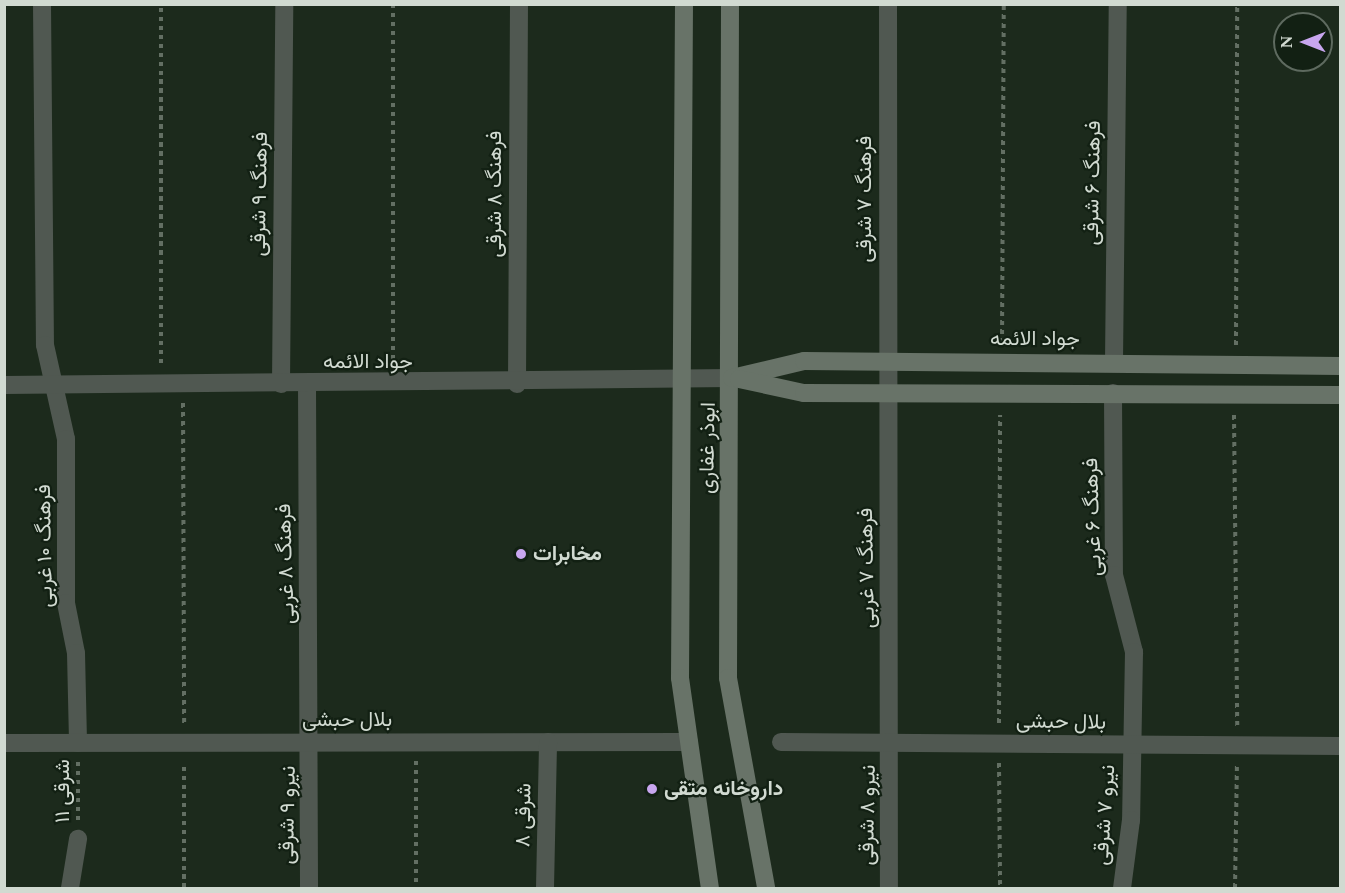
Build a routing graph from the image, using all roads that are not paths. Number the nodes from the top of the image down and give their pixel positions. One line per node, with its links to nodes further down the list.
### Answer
1 (42, 4): 17 (street, فرهنگ ۱۰ غربی)
2 (284, 4): 13 (street, فرهنگ ۹ شرقی)
3 (519, 4): 15 (street, فرهنگ ۸ شرقی)
4 (684, 4): 12 (street, ابوذر غفاری)
5 (730, 4): 11 (street, ابوذر غفاری)
6 (888, 4): 8 (street, فرهنگ ۷ شرقی)
7 (1118, 4): 9 (street, فرهنگ ۶ شرقی)
8 (887, 361): 9 (street, جواد الائمه); 11 (street, جواد الائمه); 18 (street, فرهنگ ۷ شرقی)
9 (1114, 362): 10 (street, جواد الائمه)
10 (1341, 366)
11 (732, 378): 12 (street, جواد الائمه); 18 (street, جواد الائمه); 35 (street, ابوذر غفاری)
12 (681, 380): 15 (street, جواد الائمه); 22 (street, ابوذر غفاری)
13 (281, 384): 14 (street, جواد الائمه); 17 (street, جواد الائمه)
14 (307, 384): 15 (street, جواد الائمه); 27 (street, فرهنگ ۸ غربی)
15 (517, 384)
16 (4, 385): 17 (street, جواد الائمه)
17 (56, 385): 26 (street, فرهنگ ۱۰ غربی)
18 (887, 393): 19 (street, جواد الائمه); 24 (street, فرهنگ ۷ غربی)
19 (1113, 393): 20 (street, جواد الائمه); 28 (street, فرهنگ ۶ غربی)
20 (1341, 395)
21 (548, 742): 22 (street, بلال حبشی); 27 (street, بلال حبشی); 33 (street, ۸ شرقی)
22 (689, 742): 34 (street, ابوذر غفاری)
23 (781, 742): 24 (street, بلال حبشی)
24 (891, 742): 28 (street, بلال حبشی); 36 (street, نیرو ۸ شرقی)
25 (4, 743): 26 (street, بلال حبشی)
26 (78, 743): 27 (street, بلال حبشی)
27 (312, 743): 32 (street, نیرو ۹ شرقی)
28 (1131, 745): 29 (street, بلال حبشی); 37 (street, نیرو ۷ شرقی)
29 (1341, 746)
30 (78, 839): 31 (street)
31 (70, 888)
32 (309, 888)
33 (545, 888)
34 (710, 888)
35 (766, 888)
36 (889, 888)
37 (1122, 888)

